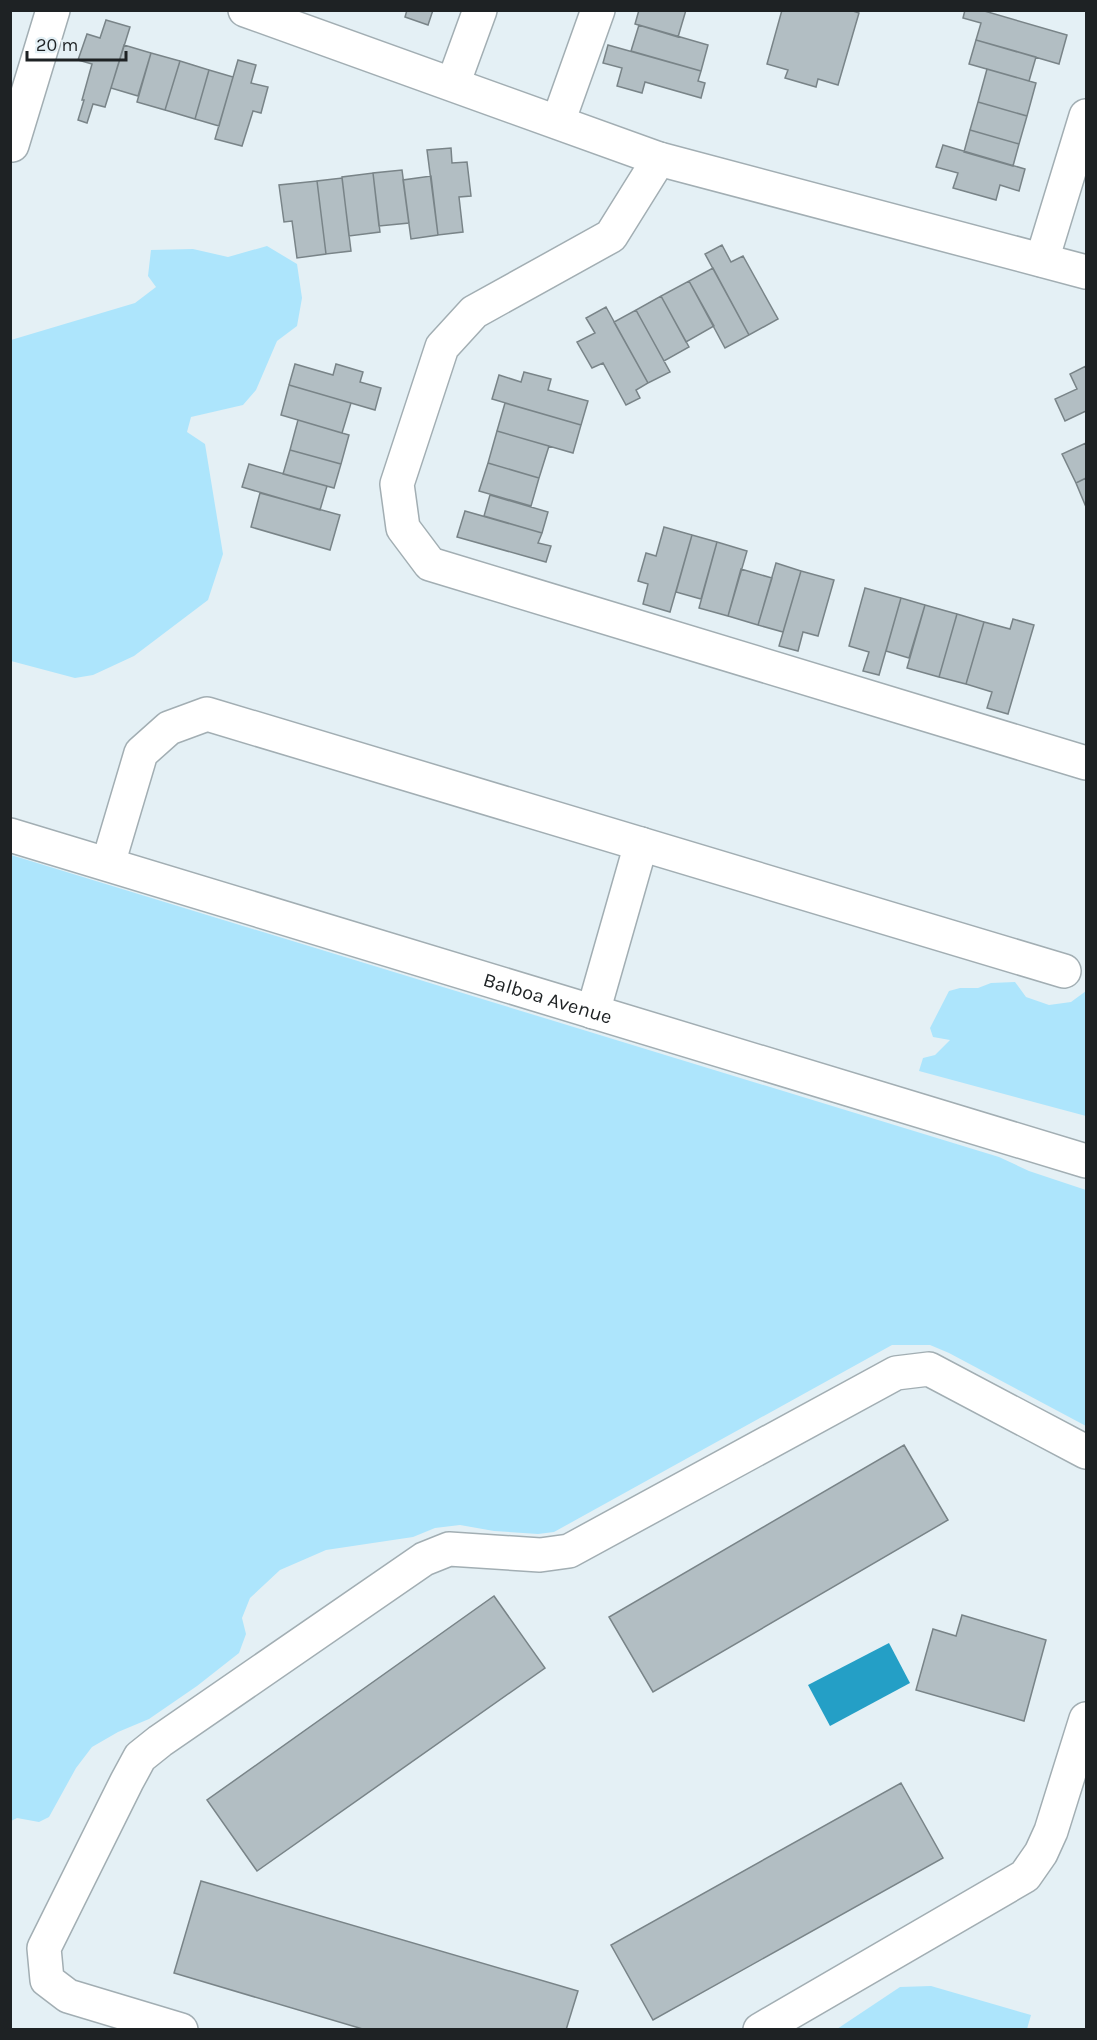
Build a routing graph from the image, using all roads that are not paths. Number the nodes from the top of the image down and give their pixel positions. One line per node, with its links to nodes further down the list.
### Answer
1 (53, 10): 8 (street)
2 (245, 10): 5 (street)
3 (480, 10): 5 (street)
4 (598, 10): 7 (street)
5 (453, 84): 7 (street)
6 (1086, 116): 10 (street)
7 (558, 122): 9 (street)
8 (12, 145)
9 (659, 159): 10 (street); 12 (street)
10 (1042, 260): 11 (street)
11 (1086, 272)
12 (1086, 763)
13 (10, 835): 15 (street, Balboa Avenue)
14 (641, 844): 15 (street); 16 (street); 17 (street)
15 (108, 864): 17 (street, Balboa Avenue)
16 (1064, 971)
17 (593, 1012): 18 (street, Balboa Avenue)
18 (1086, 1161)
19 (1086, 1452): 21 (street)
20 (1086, 1719): 22 (street)
21 (182, 2030)
22 (760, 2030)

